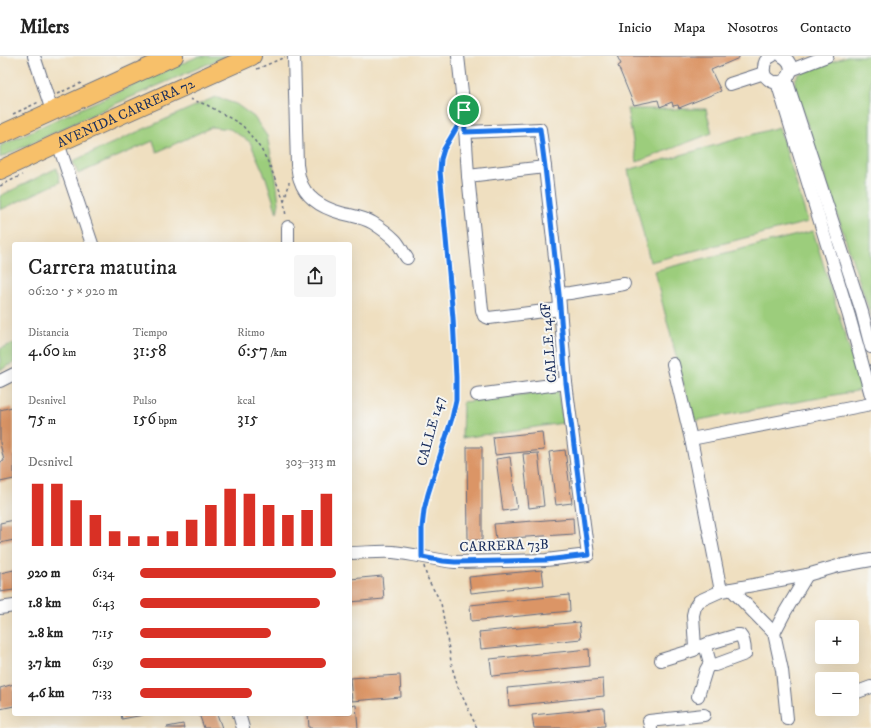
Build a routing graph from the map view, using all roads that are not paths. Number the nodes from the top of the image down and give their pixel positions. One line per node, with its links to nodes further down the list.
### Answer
1 (34, 56): 13 (street)
2 (174, 56): 9 (highway)
3 (252, 56): 16 (highway, AVENIDA CARRERA 72)
4 (294, 56): 24 (street)
5 (458, 56): 14 (street)
6 (827, 56): 11 (street)
7 (770, 57): 10 (street)
8 (786, 57): 11 (street)
9 (148, 62): 13 (highway)
10 (764, 73): 11 (street); 12 (street)
11 (784, 77): 20 (street)
12 (730, 84)
13 (50, 104): 15 (highway)
14 (465, 132): 17 (street, CALLE 146F); 19 (street)
15 (0, 135)
16 (58, 143): 18 (highway, AVENIDA CARRERA 72); 22 (street)
17 (545, 167): 19 (street); 26 (street, CALLE 146F)
18 (0, 170)
19 (468, 176): 27 (street)
20 (826, 220): 28 (street); 29 (street)
21 (288, 227): 23 (street)
22 (91, 242)
23 (288, 242)
24 (407, 258)
25 (624, 284): 26 (street)
26 (559, 294): 27 (street, CALLE 146F)
27 (560, 309): 34 (street, CALLE 146F)
28 (862, 312): 29 (street); 30 (street)
29 (849, 316): 36 (street)
30 (871, 347)
31 (672, 364): 38 (street)
32 (12, 375): 33 (street)
33 (0, 381)
34 (566, 383): 35 (street); 40 (street, CALLE 146F)
35 (477, 395)
36 (871, 395)
37 (871, 404): 38 (street)
38 (691, 439): 43 (street)
39 (352, 553): 40 (street, CARRERA 73B)
40 (588, 555)
41 (871, 560): 42 (street)
42 (807, 575): 43 (street); 46 (street)
43 (726, 590): 46 (street); 47 (street)
44 (12, 606): 45 (street)
45 (0, 608)
46 (774, 633): 55 (street)
47 (700, 647): 48 (street); 49 (street); 49 (street)
48 (661, 660)
49 (710, 662): 52 (street)
50 (871, 687): 51 (street)
51 (859, 691)
52 (698, 696)
53 (704, 715): 56 (street)
54 (240, 716): 57 (street)
55 (787, 719)
56 (650, 725)
57 (243, 728)

